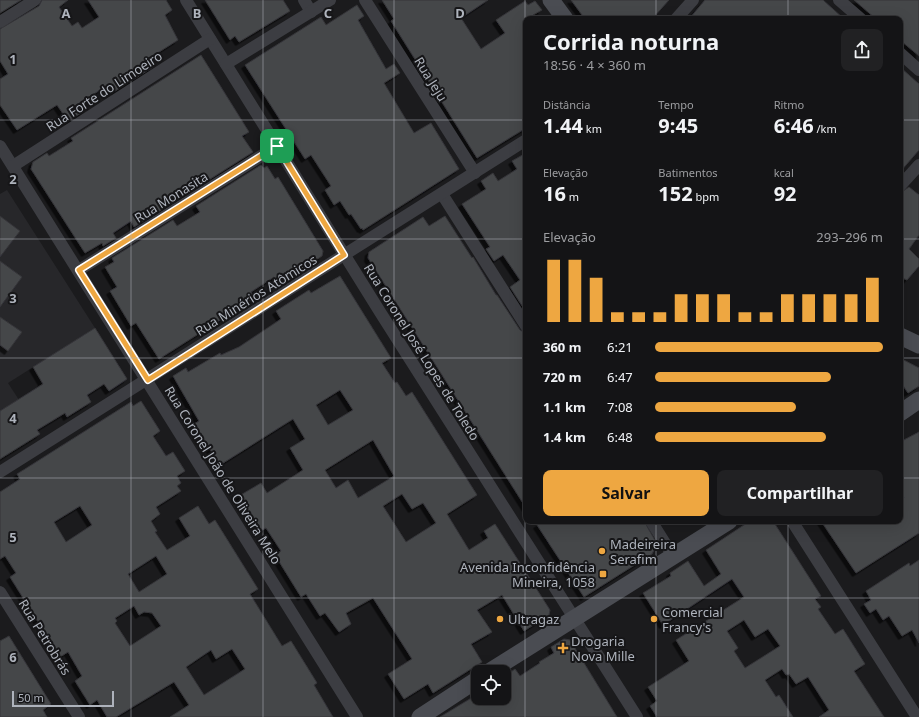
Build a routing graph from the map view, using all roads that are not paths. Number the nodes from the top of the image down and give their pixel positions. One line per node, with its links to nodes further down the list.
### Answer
1 (35, 0): 13 (street)
2 (186, 0): 14 (street, Rua Coronel José Lopes de Toledo)
3 (304, 0): 9 (street)
4 (330, 0): 9 (street)
5 (365, 0): 23 (street, Rua Jeju)
6 (551, 0): 10 (street)
7 (693, 0): 11 (street)
8 (839, 0): 12 (street)
9 (311, 12): 16 (street)
10 (563, 16)
11 (679, 16)
12 (858, 16)
13 (0, 22)
14 (210, 39): 16 (street, Rua Coronel José Lopes de Toledo); 21 (street, Rua Forte do Limoeiro)
15 (903, 56): 17 (street)
16 (226, 64): 20 (street, Rua Coronel José Lopes de Toledo)
17 (919, 70)
18 (523, 142): 23 (street, Rua Minérios Atômicos)
19 (0, 146): 21 (street, Rua Coronel João de Oliveira Melo)
20 (277, 146): 26 (street, Rua Coronel José Lopes de Toledo); 27 (street, Rua Monasita)
21 (13, 166): 27 (street, Rua Coronel João de Oliveira Melo)
22 (917, 171): 24 (street)
23 (475, 173): 25 (street, Rua Minérios Atômicos)
24 (903, 183)
25 (442, 194): 26 (street, Rua Minérios Atômicos); 28 (street)
26 (344, 255): 31 (street, Rua Minérios Atômicos); 40 (street, Rua Coronel José Lopes de Toledo)
27 (79, 270): 31 (street, Rua Coronel João de Oliveira Melo)
28 (523, 321)
29 (903, 337): 30 (street)
30 (919, 344)
31 (148, 380): 34 (street, Rua Minérios Atômicos); 44 (street, Rua Coronel João de Oliveira Melo)
32 (919, 400): 33 (street)
33 (903, 411)
34 (0, 472)
35 (653, 524): 38 (street)
36 (724, 524): 38 (street)
37 (794, 524): 47 (street)
38 (674, 556): 40 (street)
39 (0, 592): 43 (street, Rua Petrobrás)
40 (574, 618): 41 (street); 46 (street, Rua Coronel José Lopes de Toledo)
41 (500, 665)
42 (471, 684): 45 (street)
43 (79, 717)
44 (357, 717)
45 (420, 717)
46 (637, 717)
47 (917, 717)

